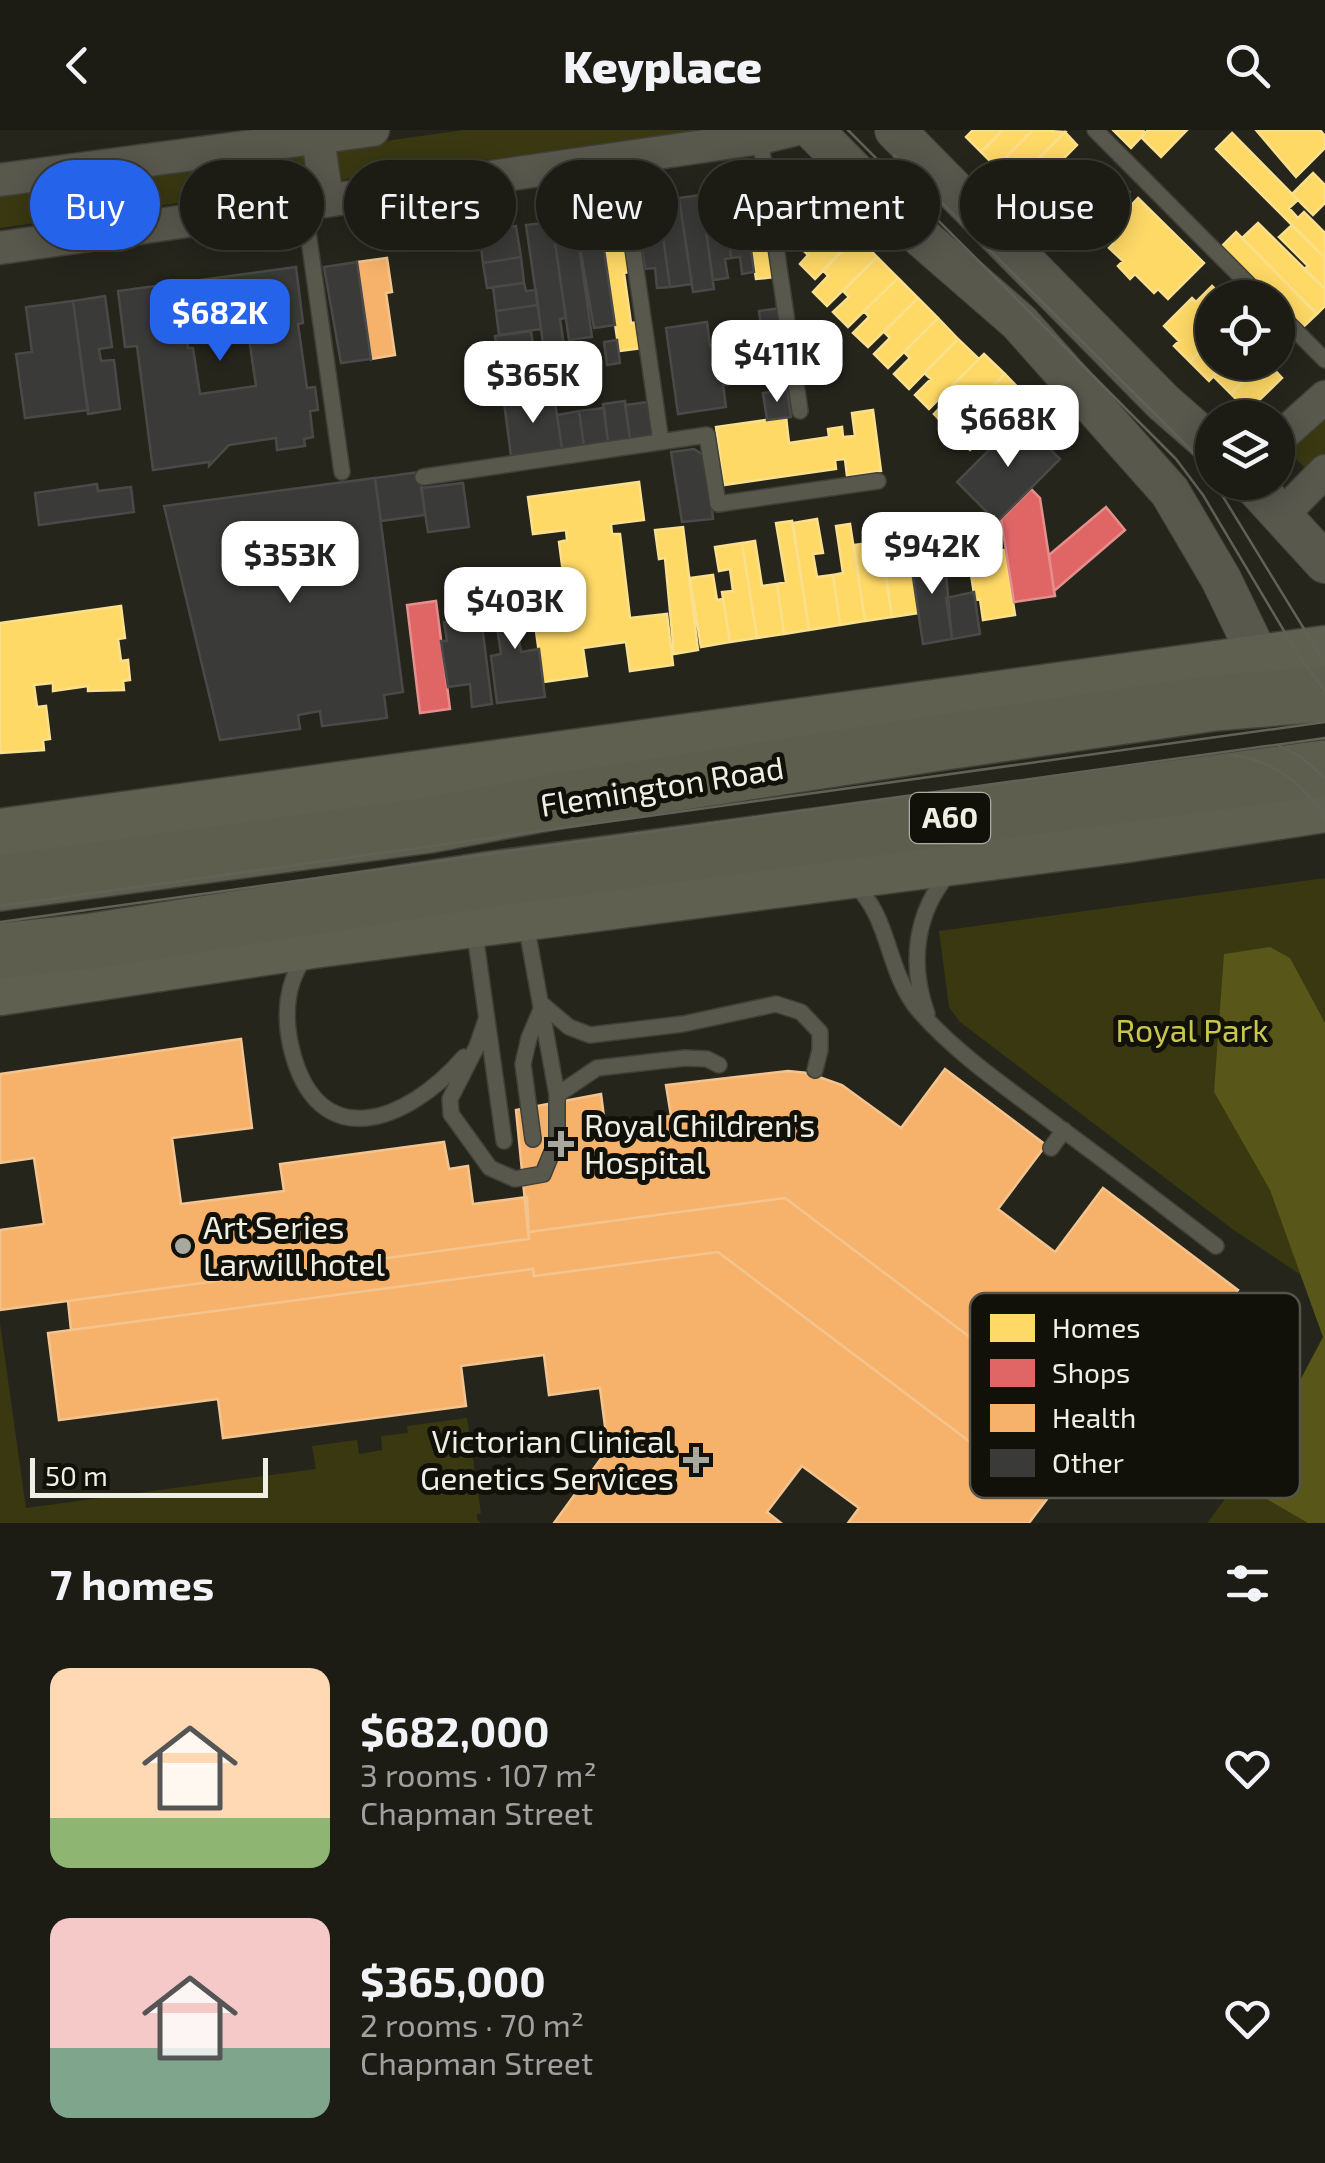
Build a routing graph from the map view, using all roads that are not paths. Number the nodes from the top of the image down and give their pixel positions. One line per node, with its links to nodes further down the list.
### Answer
1 (373, 130): 6 (street)
2 (793, 130): 7 (street)
3 (813, 130): 31 (street)
4 (895, 130): 21 (street)
5 (1095, 130): 15 (lane)
6 (318, 138): 9 (street); 10 (street)
7 (760, 138): 8 (street); 19 (lane)
8 (620, 159): 11 (street); 22 (lane)
9 (317, 160)
10 (0, 180)
11 (324, 201)
12 (180, 222): 13 (street)
13 (0, 248)
14 (321, 250): 24 (lane)
15 (1244, 280)
16 (1295, 330): 17 (lane)
17 (1325, 360)
18 (1325, 398): 20 (street)
19 (800, 411)
20 (1295, 424)
21 (1195, 431)
22 (661, 442): 25 (lane); 26 (lane)
23 (1325, 471): 28 (street)
24 (342, 472)
25 (423, 477)
26 (878, 481)
27 (1268, 500): 28 (street)
28 (1282, 515): 29 (street)
29 (1325, 563)
30 (1325, 652): 31 (main road, Flemington Road / A60)
31 (1289, 684): 32 (highway); 34 (highway, Flemington Road / A60)
32 (1325, 732)
33 (1325, 768): 41 (highway, Flemington Road / A60)
34 (479, 794): 37 (highway, Flemington Road / A60); 41 (highway)
35 (1325, 806): 38 (main road, Flemington Road / A60)
36 (0, 834): 37 (main road, Flemington Road / A60)
37 (73, 850): 40 (highway, Flemington Road / A60)
38 (966, 858): 39 (main road, Flemington Road / A60); 46 (lane)
39 (840, 872): 41 (main road, Flemington Road / A60); 46 (lane)
40 (0, 883)
41 (496, 899): 42 (highway, Flemington Road / A60); 45 (lane); 47 (lane)
42 (329, 929): 43 (highway, Flemington Road / A60); 44 (main road, Flemington Road / A60); 47 (lane)
43 (0, 952)
44 (0, 989)
45 (543, 1005): 49 (lane); 50 (lane); 52 (lane)
46 (930, 1022): 51 (lane)
47 (484, 1027): 50 (lane); 53 (lane)
48 (719, 1065): 50 (lane)
49 (814, 1070)
50 (557, 1095)
51 (1064, 1130): 54 (lane); 55 (lane)
52 (533, 1140)
53 (504, 1141)
54 (1051, 1148)
55 (1216, 1246)

